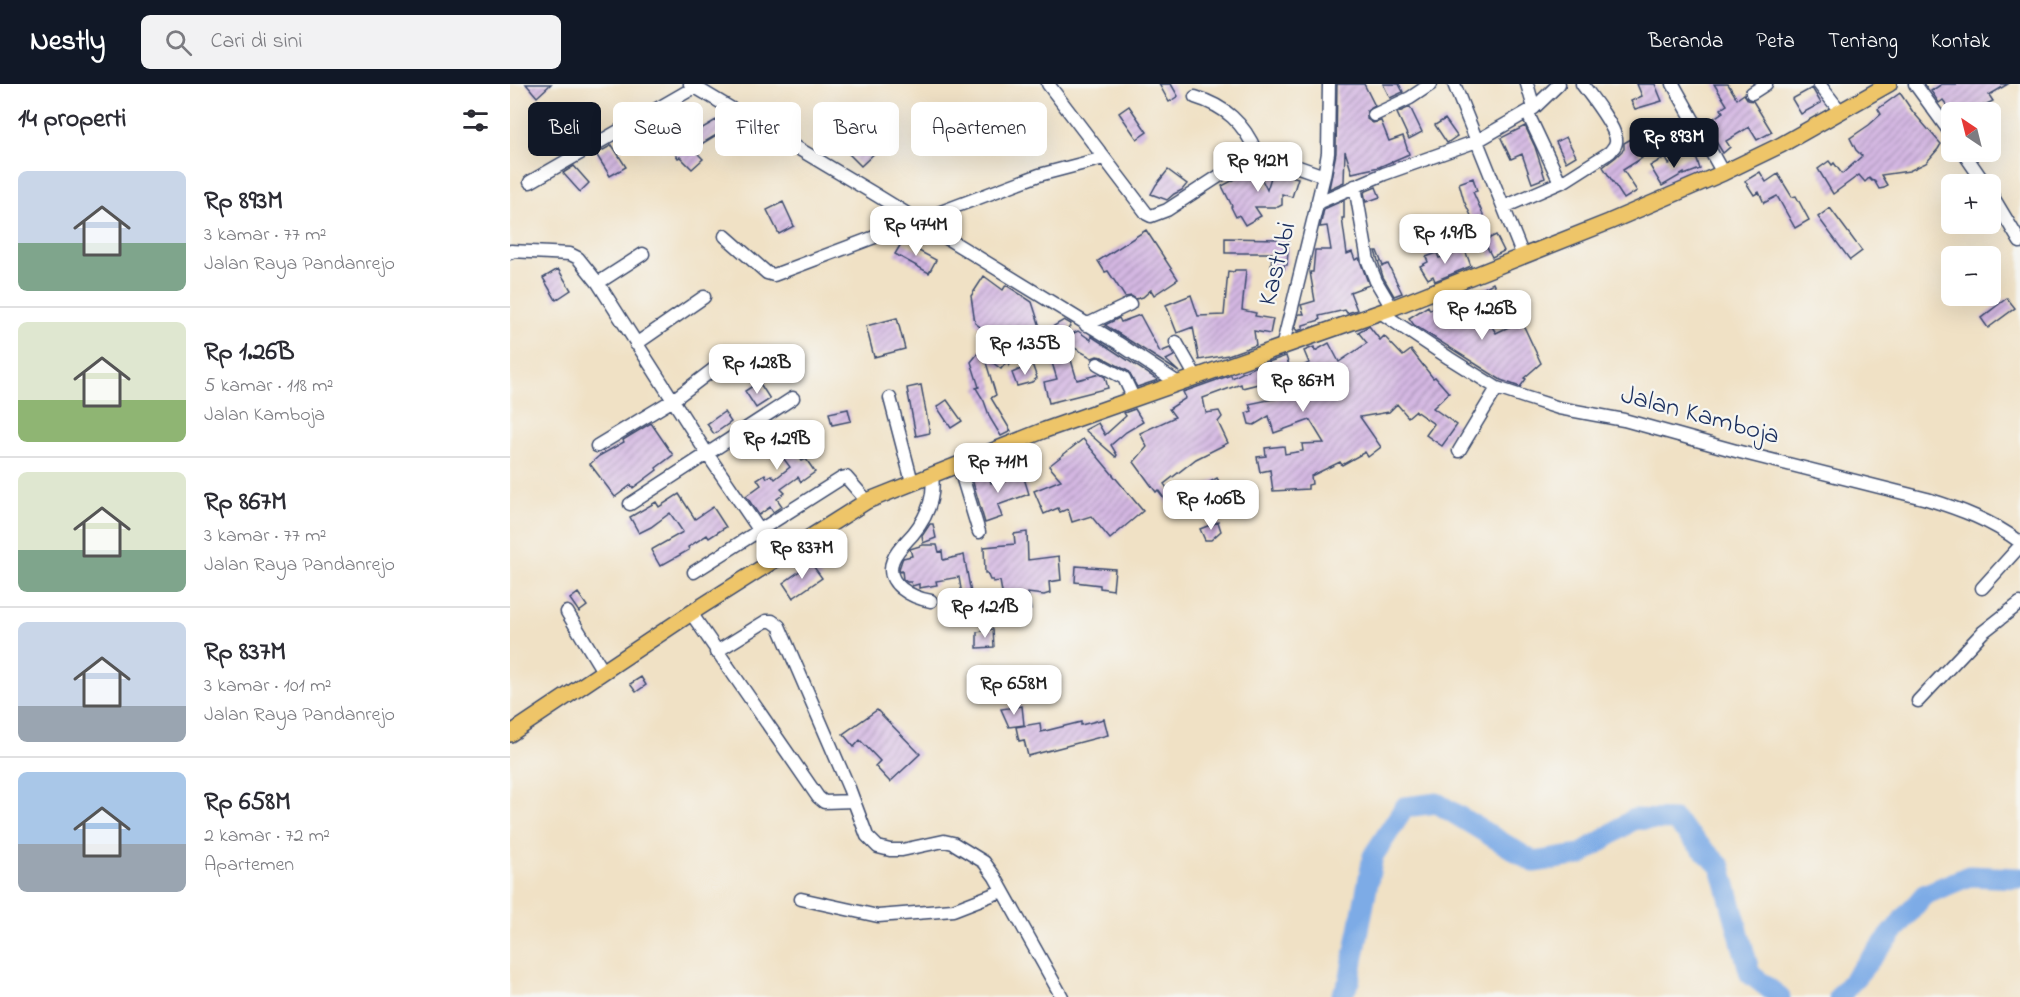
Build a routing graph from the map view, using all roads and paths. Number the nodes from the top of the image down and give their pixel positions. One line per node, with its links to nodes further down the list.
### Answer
1 (1048, 84): 22 (street)
2 (1329, 84): 24 (street, Kastubi)
3 (1431, 84): 18 (street)
4 (1454, 84): 20 (street)
5 (1527, 84): 16 (street)
6 (1559, 84): 16 (street)
7 (1582, 84): 26 (street)
8 (1673, 84): 23 (street)
9 (1766, 84): 14 (street)
10 (1819, 84): 17 (street)
11 (1888, 84): 17 (main road)
12 (1916, 84): 19 (street)
13 (692, 86): 25 (street); 31 (street)
14 (1752, 93)
15 (1195, 97): 21 (street)
16 (1530, 110): 20 (street); 26 (street)
17 (1840, 111): 23 (main road)
18 (1374, 115)
19 (1941, 119)
20 (1477, 141): 27 (street); 29 (street)
21 (1256, 152): 22 (street); 24 (street)
22 (1104, 158): 31 (street)
23 (1723, 173): 36 (main road)
24 (1324, 176): 28 (street, Kastubi)
25 (530, 182)
26 (1560, 182): 29 (street)
27 (1355, 186): 28 (street); 40 (street)
28 (1317, 203): 44 (street, Kastubi)
29 (1503, 207): 36 (street)
30 (2001, 210): 33 (street)
31 (917, 220): 32 (street); 41 (street)
32 (725, 236)
33 (2020, 242)
34 (510, 252): 37 (street)
35 (643, 254): 37 (street)
36 (1523, 256): 40 (main road)
37 (598, 283): 43 (street)
38 (704, 297): 43 (street)
39 (1130, 304): 41 (street)
40 (1386, 310): 44 (main road); 49 (street, Jalan Kamboja)
41 (1086, 325): 48 (street)
42 (1176, 342): 47 (street)
43 (636, 344): 53 (street)
44 (1282, 348): 47 (main road)
45 (723, 362): 53 (street)
46 (1098, 364): 52 (street)
47 (1196, 376): 48 (main road)
48 (1178, 383): 52 (main road)
49 (1497, 388): 55 (street); 64 (street, Jalan Kamboja)
50 (793, 398): 56 (street)
51 (890, 398): 59 (street)
52 (1134, 399): 57 (main road)
53 (673, 400): 54 (street); 56 (street)
54 (597, 446)
55 (1459, 450)
56 (708, 455): 61 (street); 62 (street)
57 (959, 466): 58 (main road); 63 (street)
58 (932, 475): 59 (main road); 67 (street)
59 (912, 482): 60 (main road)
60 (867, 501): 62 (street); 70 (main road)
61 (630, 504)
62 (759, 531): 65 (street)
63 (979, 532)
64 (2020, 544): 66 (street)
65 (694, 572)
66 (1982, 588)
67 (931, 601)
68 (2020, 603): 73 (street)
69 (567, 612): 72 (street)
70 (691, 613): 71 (street); 72 (main road)
71 (716, 652): 75 (street); 75 (street)
72 (603, 671): 74 (main road)
73 (1918, 701)
74 (510, 734)
75 (854, 801): 76 (street)
76 (1002, 891): 77 (street); 78 (street)
77 (801, 898)
78 (1062, 997)

